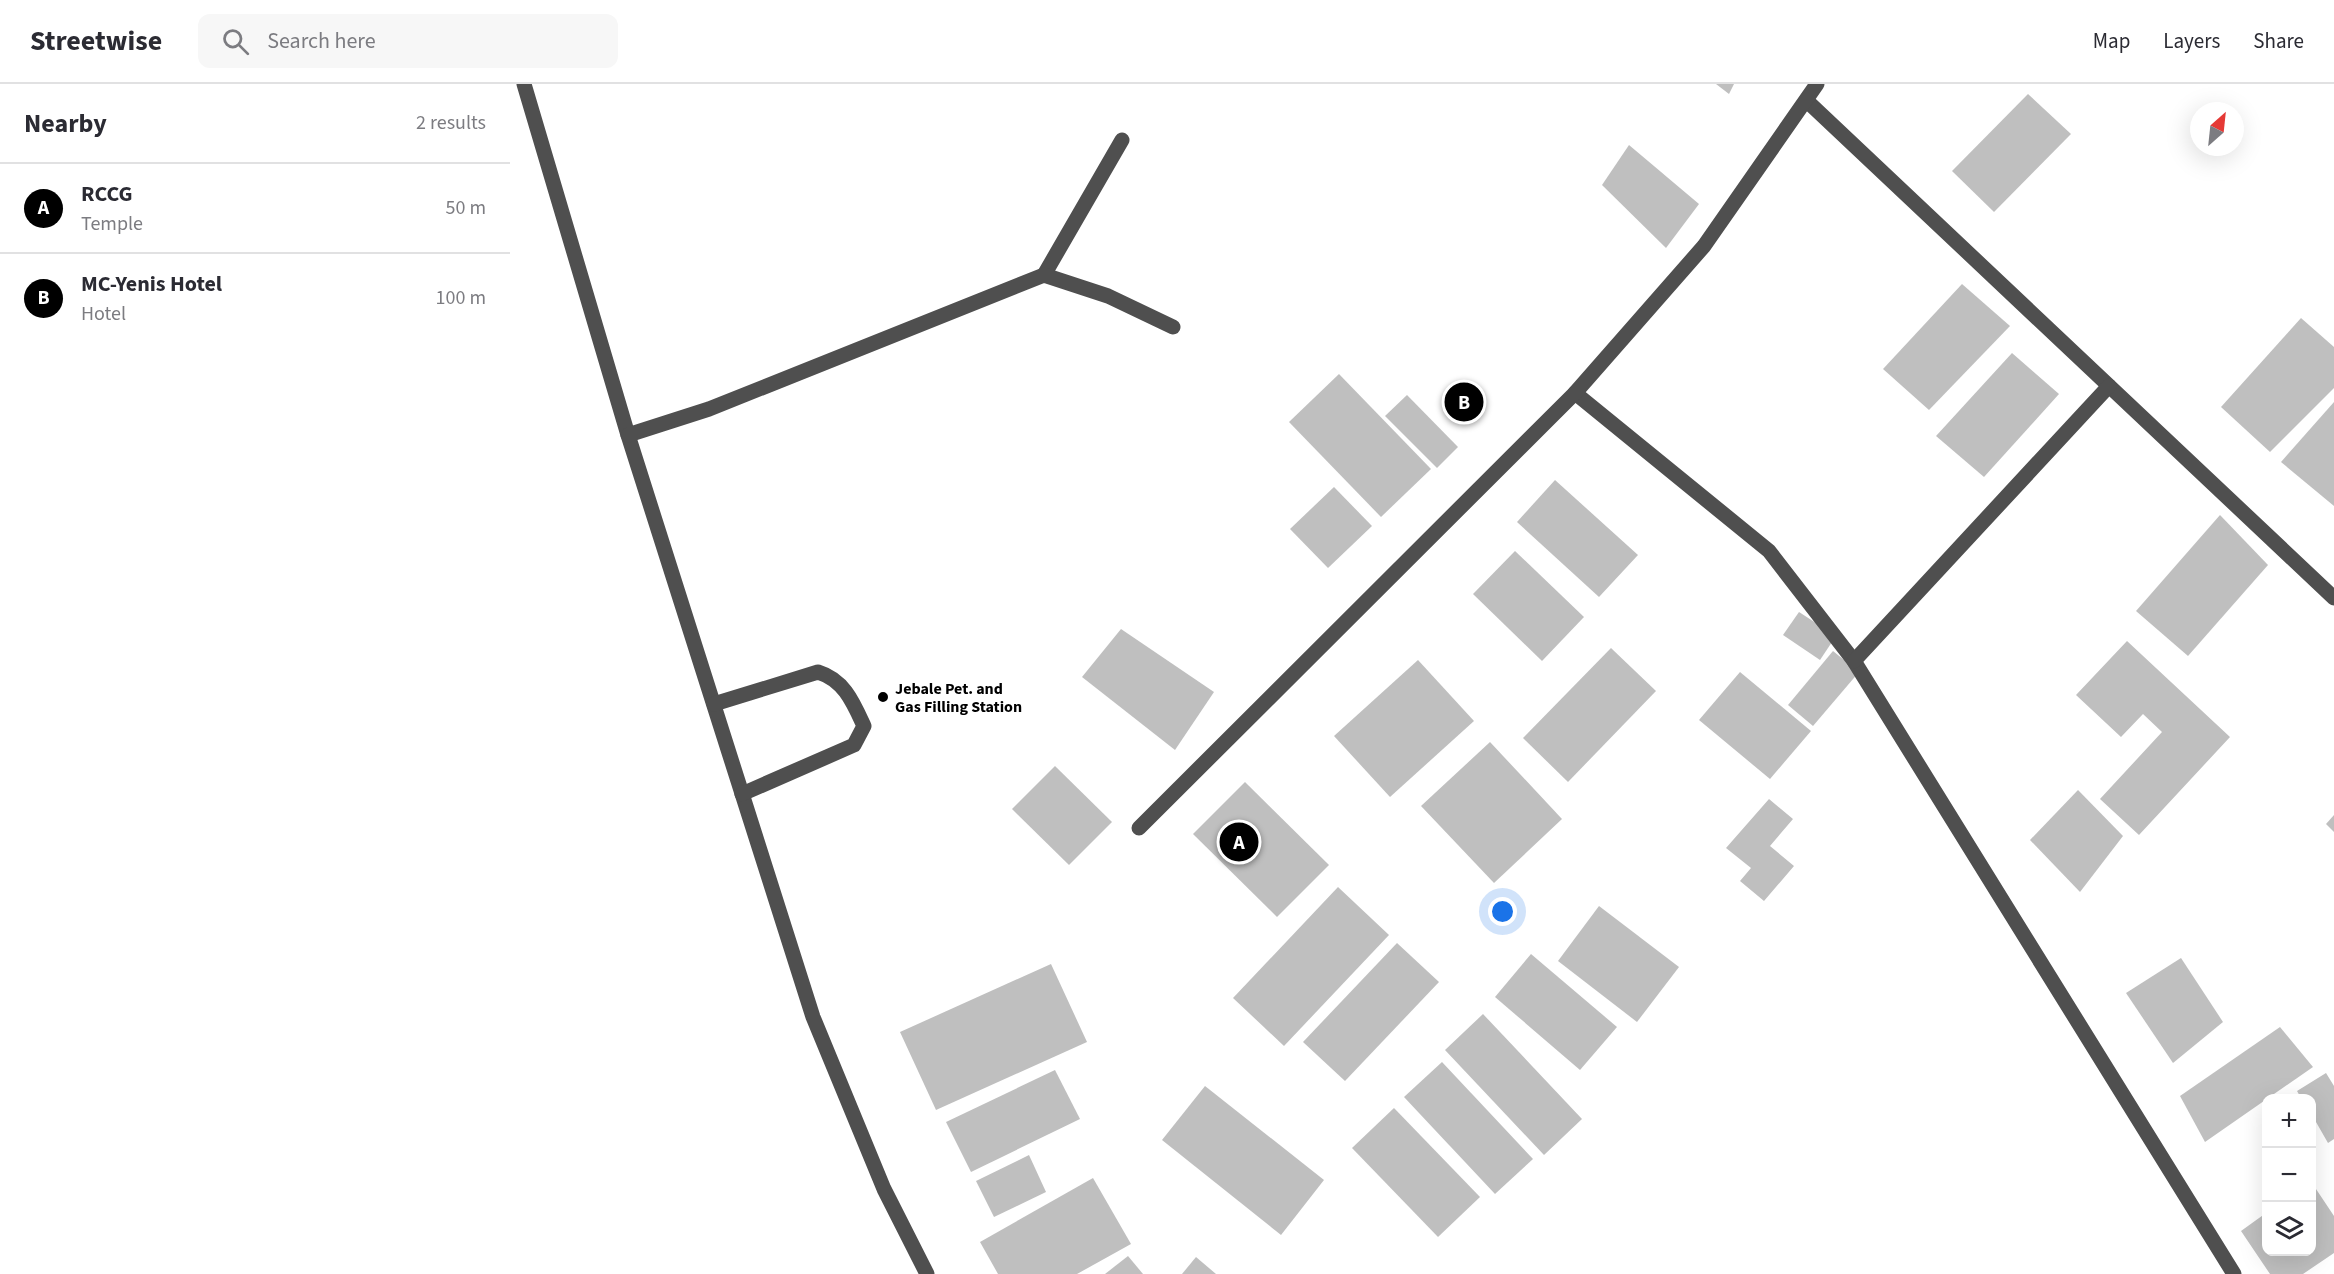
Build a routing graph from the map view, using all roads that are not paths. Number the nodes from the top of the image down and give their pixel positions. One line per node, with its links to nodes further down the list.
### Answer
1 (524, 84): 9 (street)
2 (1817, 84): 3 (street)
3 (1807, 101): 7 (street); 8 (street)
4 (1122, 140): 5 (street)
5 (1044, 275): 6 (street); 9 (street)
6 (1173, 327)
7 (2109, 386): 10 (street); 11 (street)
8 (1575, 393): 11 (street); 14 (street)
9 (628, 435): 12 (street)
10 (2334, 598)
11 (1854, 661): 16 (street)
12 (714, 704): 13 (street); 13 (street)
13 (742, 794): 15 (street)
14 (1139, 828)
15 (927, 1274)
16 (2234, 1274)

